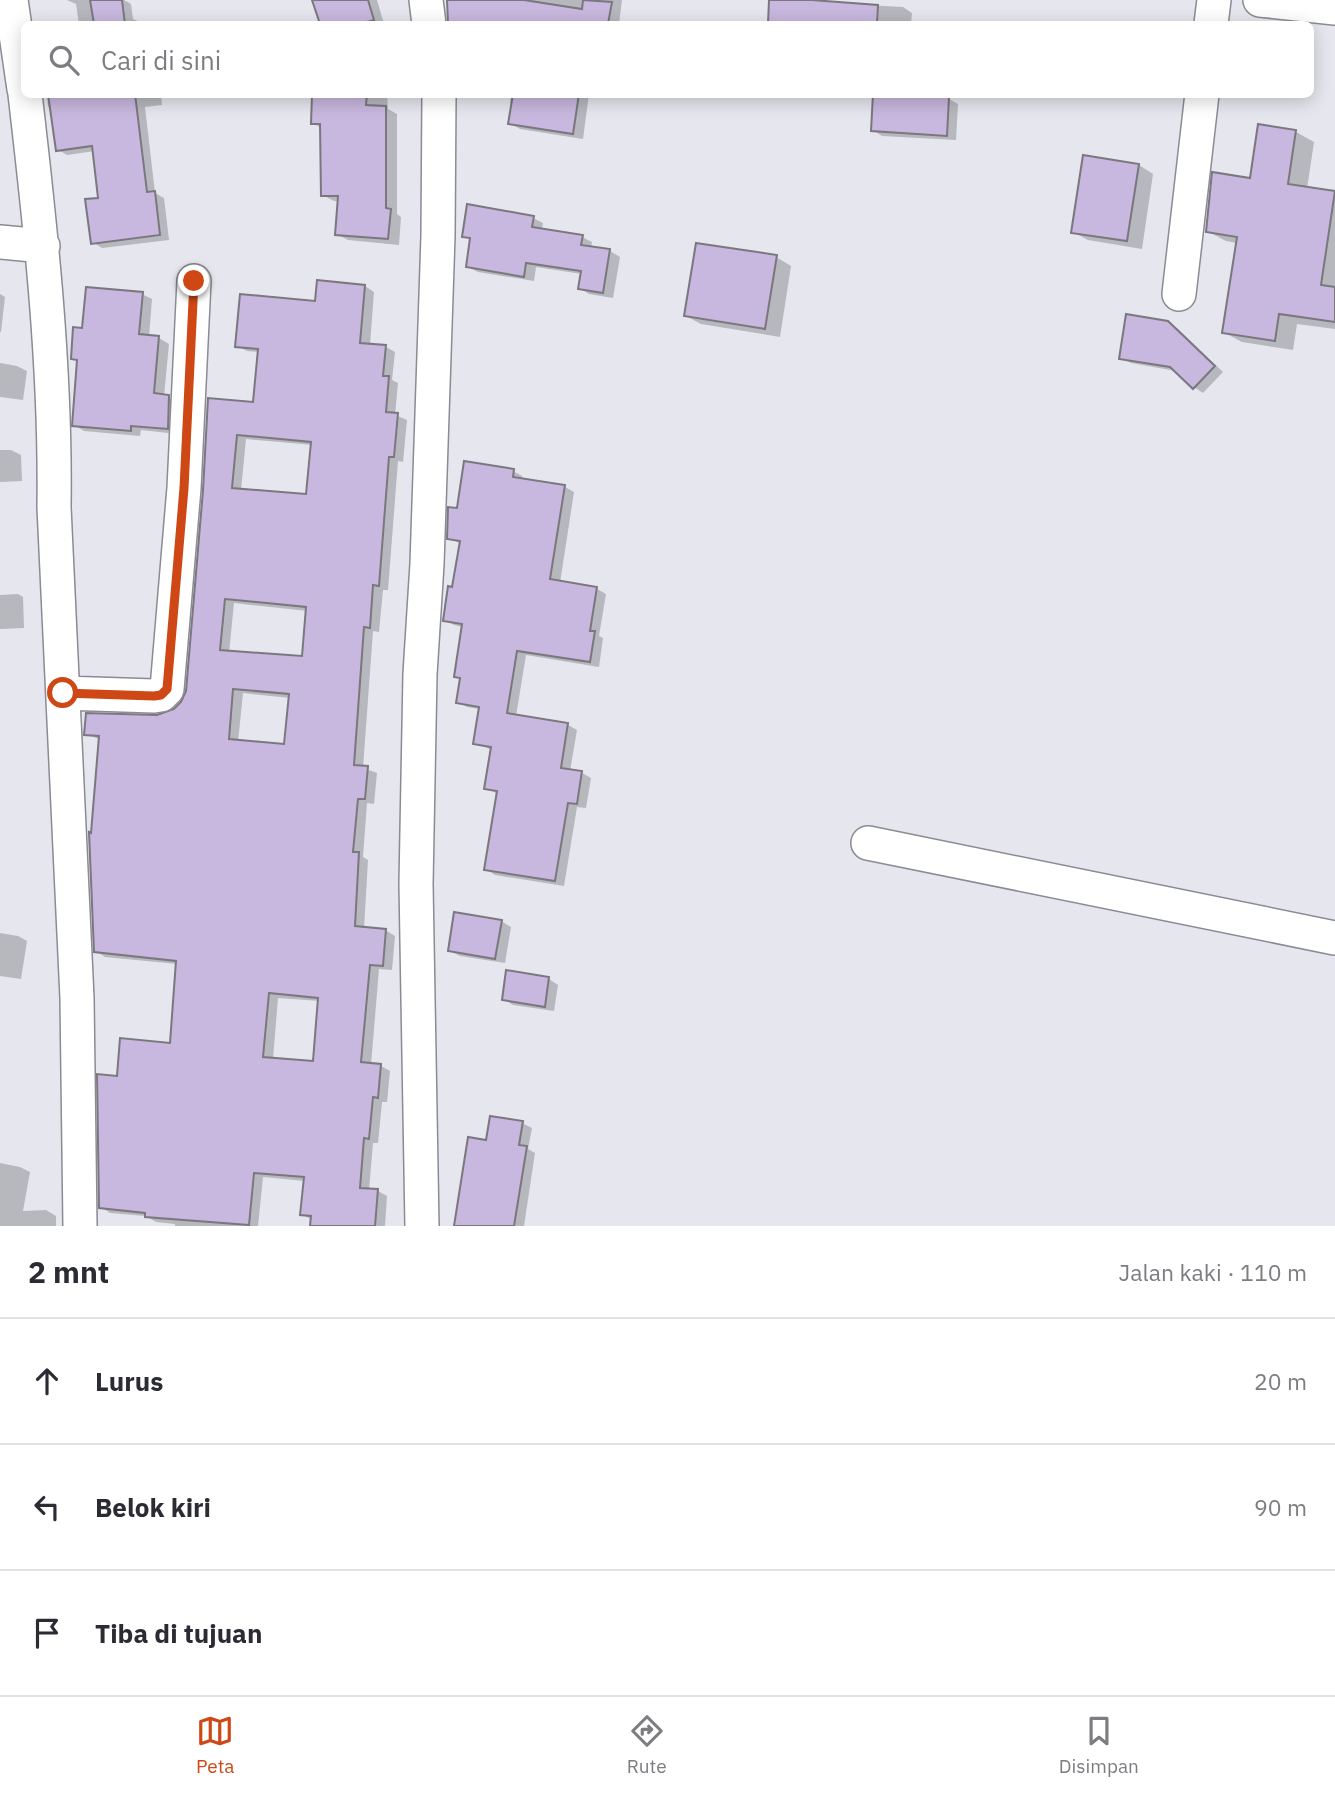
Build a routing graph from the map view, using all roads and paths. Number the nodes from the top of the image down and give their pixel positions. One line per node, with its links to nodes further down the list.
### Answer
1 (11, 0): 8 (street)
2 (426, 0): 6 (street)
3 (1214, 0): 7 (street)
4 (1260, 0): 5 (street)
5 (1335, 8)
6 (429, 21)
7 (1210, 21)
8 (21, 66)
9 (26, 98): 13 (street)
10 (439, 98): 20 (street)
11 (1202, 98): 15 (street)
12 (0, 242): 13 (street)
13 (43, 246): 16 (street)
14 (194, 281): 16 (street)
15 (1179, 294)
16 (63, 693): 19 (street)
17 (868, 844): 18 (street)
18 (1335, 938)
19 (80, 1226)
20 (422, 1226)

